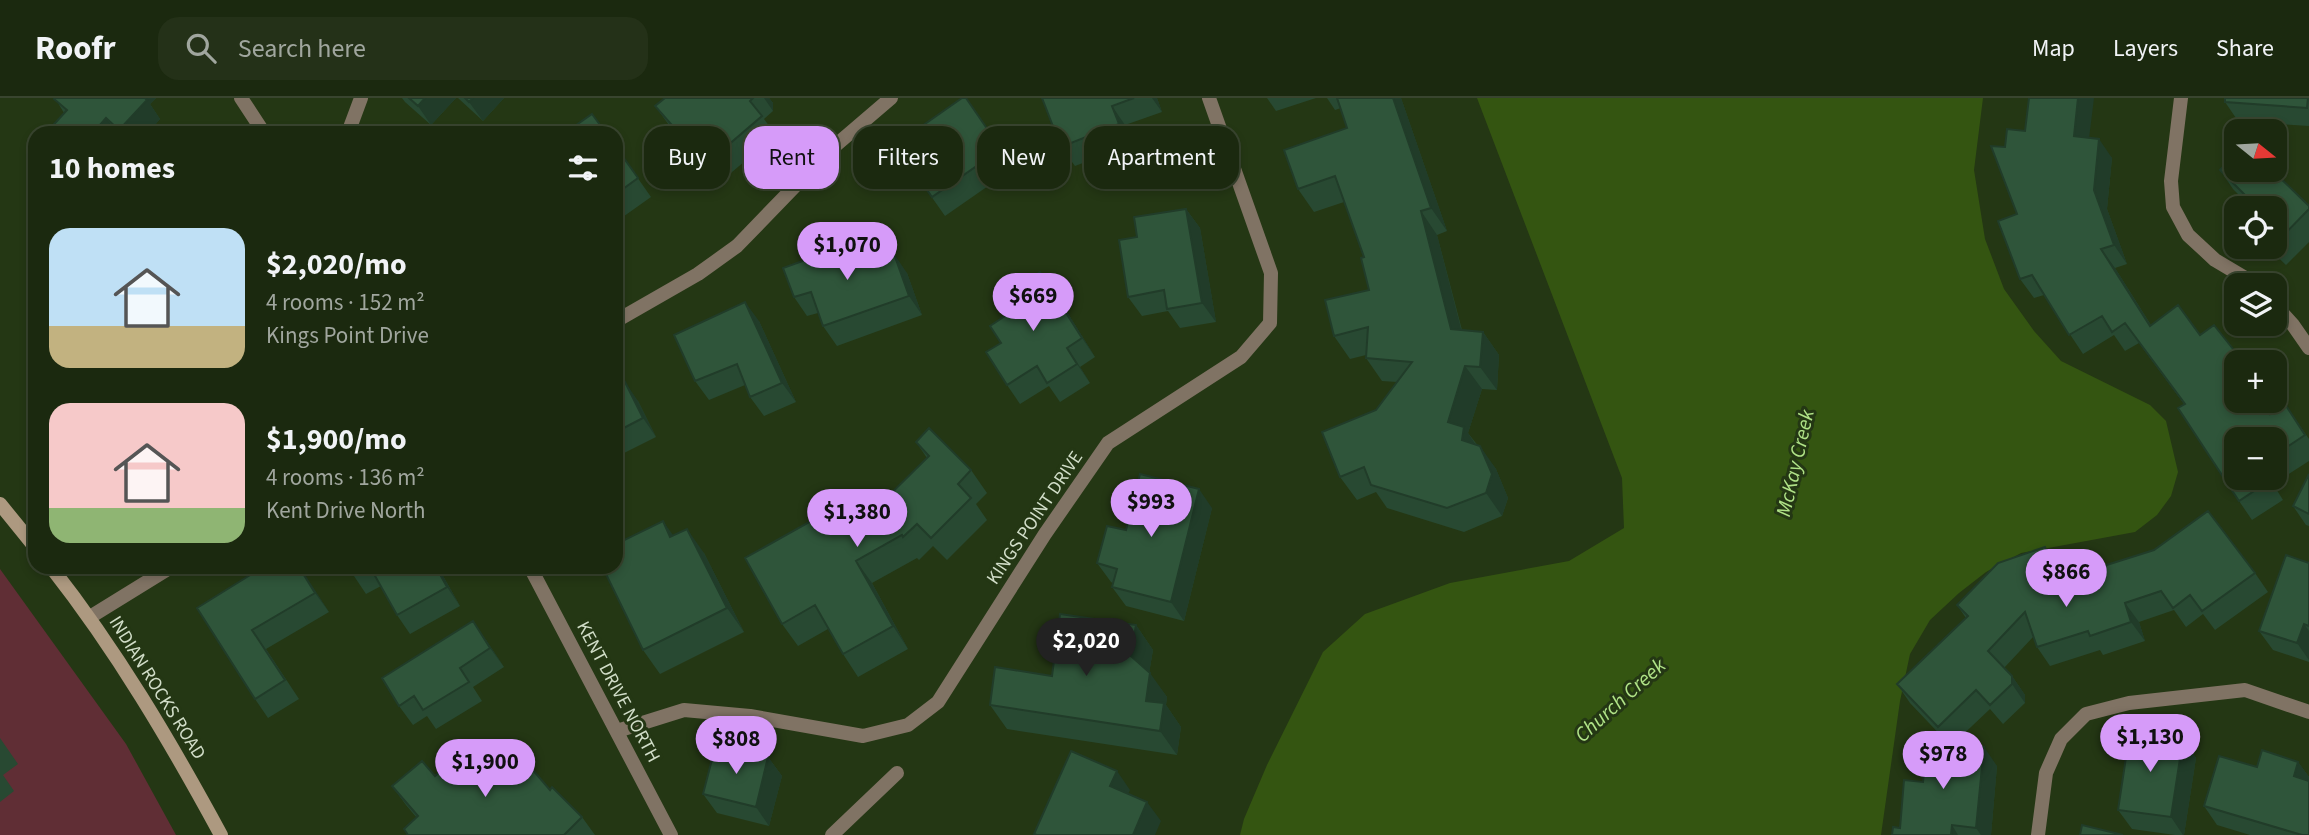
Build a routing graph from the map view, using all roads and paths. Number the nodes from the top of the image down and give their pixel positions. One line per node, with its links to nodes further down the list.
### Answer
1 (241, 98): 6 (street)
2 (361, 98): 7 (street)
3 (891, 98): 9 (street)
4 (1209, 98): 19 (street, KINGS POINT DRIVE)
5 (2181, 98): 8 (street)
6 (259, 126)
7 (351, 126)
8 (2237, 273)
9 (623, 317)
10 (2287, 318): 11 (street)
11 (2309, 348)
12 (0, 504): 13 (street)
13 (28, 538)
14 (56, 574): 17 (street, INDIAN ROCKS ROAD)
15 (160, 574): 17 (street)
16 (534, 574): 19 (street, KENT DRIVE NORTH)
17 (90, 617): 21 (street, INDIAN ROCKS ROAD)
18 (2309, 712): 24 (street)
19 (617, 731): 22 (street, KENT DRIVE NORTH)
20 (897, 773): 23 (street)
21 (220, 835)
22 (671, 835)
23 (832, 835)
24 (2038, 835)

